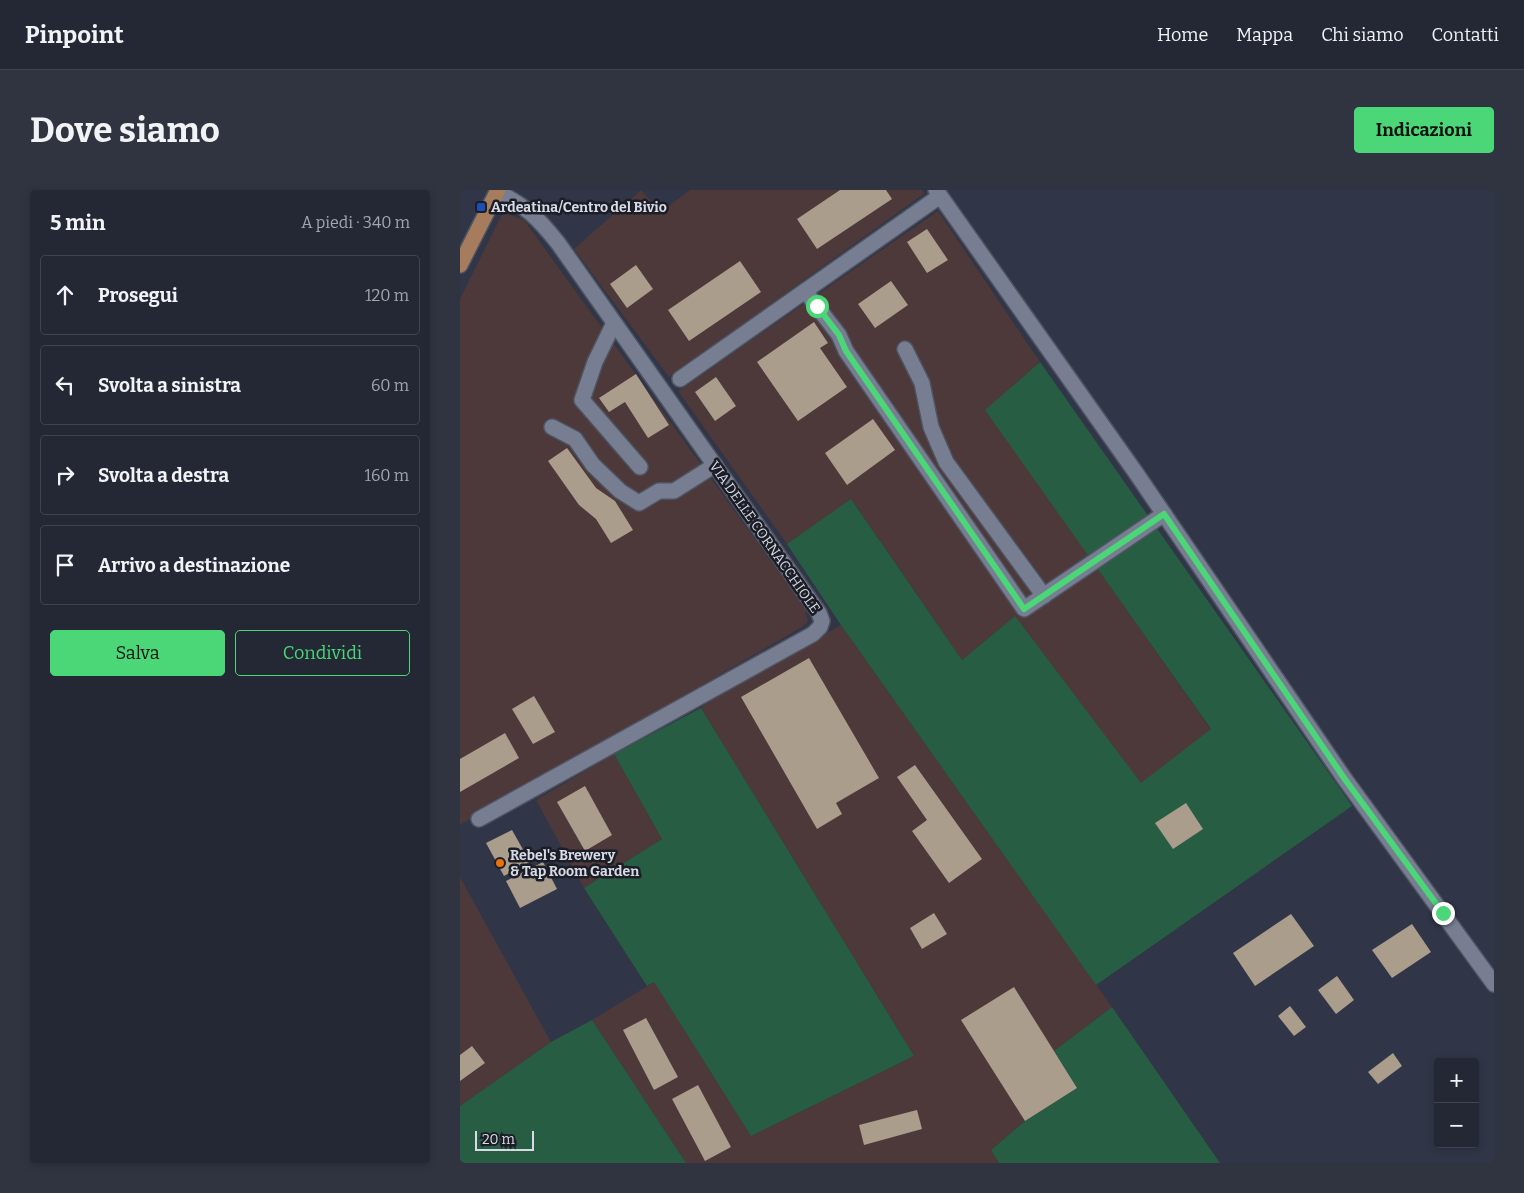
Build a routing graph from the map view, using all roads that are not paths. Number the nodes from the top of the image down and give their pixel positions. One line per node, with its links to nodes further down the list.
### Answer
1 (498, 191): 3 (main road); 5 (street, VIA DELLE CORNACCHIOLE)
2 (938, 193): 4 (street); 11 (street)
3 (460, 266)
4 (805, 291): 7 (street); 12 (street)
5 (614, 323): 9 (street, VIA DELLE CORNACCHIOLE); 10 (street)
6 (905, 349): 12 (street)
7 (680, 379)
8 (552, 427): 9 (street)
9 (715, 465): 13 (street, VIA DELLE CORNACCHIOLE)
10 (640, 467)
11 (1164, 514): 12 (street); 14 (street)
12 (1044, 596)
13 (479, 819)
14 (1494, 984)

